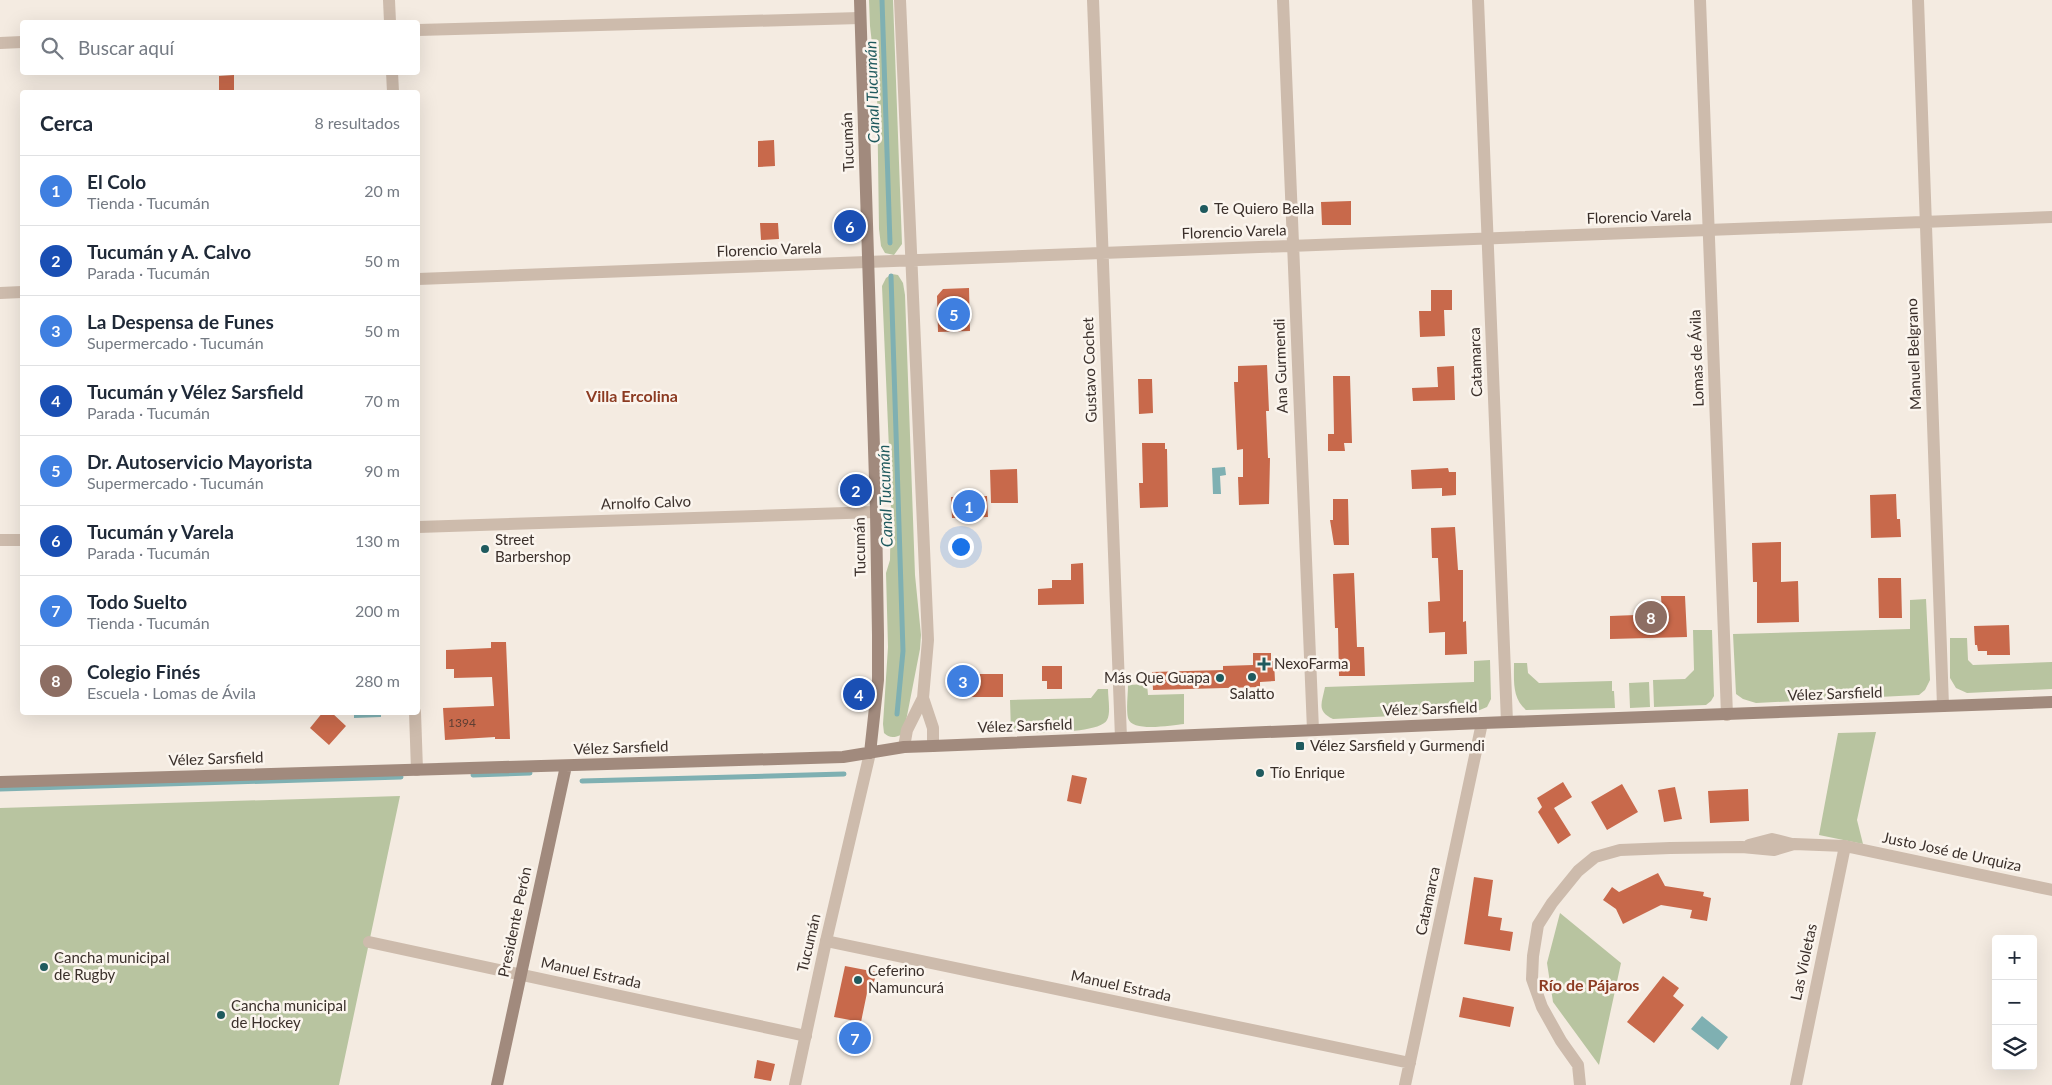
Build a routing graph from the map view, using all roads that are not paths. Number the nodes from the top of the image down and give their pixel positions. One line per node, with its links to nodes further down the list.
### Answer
1 (389, 0): 10 (street)
2 (860, 0): 9 (main road, Tucumán)
3 (900, 0): 22 (street)
4 (1094, 0): 21 (street, Gustavo Cochet)
5 (1283, 0): 20 (street, Ana Gurmendi)
6 (1478, 0): 19 (street, Catamarca)
7 (1700, 0): 18 (street, Lomas de Ávila)
8 (1918, 0): 17 (street, Manuel Belgrano)
9 (860, 18): 11 (street); 23 (main road, Tucumán)
10 (390, 20)
11 (420, 30)
12 (20, 42): 13 (street)
13 (0, 43)
14 (392, 75): 15 (street)
15 (392, 90)
16 (2052, 217): 17 (street, Florencio Varela)
17 (1925, 222): 18 (street, Florencio Varela); 33 (street, Manuel Belgrano)
18 (1709, 230): 19 (street, Florencio Varela); 34 (street, Lomas de Ávila)
19 (1488, 239): 20 (street, Florencio Varela); 36 (street, Catamarca)
20 (1293, 246): 21 (street, Florencio Varela); 38 (street, Ana Gurmendi)
21 (1102, 253): 22 (street, Florencio Varela); 39 (street, Gustavo Cochet)
22 (912, 260): 23 (street, Florencio Varela); 31 (street)
23 (868, 262): 24 (street, Florencio Varela); 27 (main road, Tucumán)
24 (420, 279)
25 (0, 292): 26 (street)
26 (20, 292)
27 (876, 512): 28 (street, Arnolfo Calvo); 42 (main road, Tucumán)
28 (420, 527)
29 (0, 540): 30 (street)
30 (20, 540)
31 (923, 698): 40 (street); 41 (street)
32 (2052, 702): 33 (main road, Vélez Sarsfield)
33 (1943, 706): 34 (main road, Vélez Sarsfield)
34 (1727, 714): 36 (main road, Vélez Sarsfield)
35 (415, 715): 44 (street)
36 (1506, 722): 37 (main road, Vélez Sarsfield)
37 (1482, 723): 38 (main road, Vélez Sarsfield); 52 (street, Catamarca)
38 (1313, 730): 39 (main road, Vélez Sarsfield)
39 (1122, 738): 40 (main road, Vélez Sarsfield)
40 (933, 746): 41 (main road, Vélez Sarsfield)
41 (904, 748): 42 (main road, Vélez Sarsfield)
42 (870, 753): 43 (main road, Vélez Sarsfield); 48 (street, Tucumán)
43 (566, 766): 44 (main road, Vélez Sarsfield); 50 (main road, Presidente Perón)
44 (417, 770): 45 (main road, Vélez Sarsfield)
45 (0, 782)
46 (1845, 846): 47 (street, Justo José de Urquiza); 56 (street, Justo José de Urquiza); 57 (street, Las Violetas)
47 (2052, 890)
48 (826, 941): 51 (street, Tucumán); 52 (street, Manuel Estrada)
49 (369, 942): 50 (street, Manuel Estrada)
50 (521, 975): 51 (street, Manuel Estrada); 53 (main road, Presidente Perón)
51 (806, 1036): 54 (street, Tucumán)
52 (1410, 1064): 55 (street, Catamarca)
53 (497, 1085)
54 (795, 1085)
55 (1405, 1085)
56 (1580, 1085)
57 (1796, 1085)

